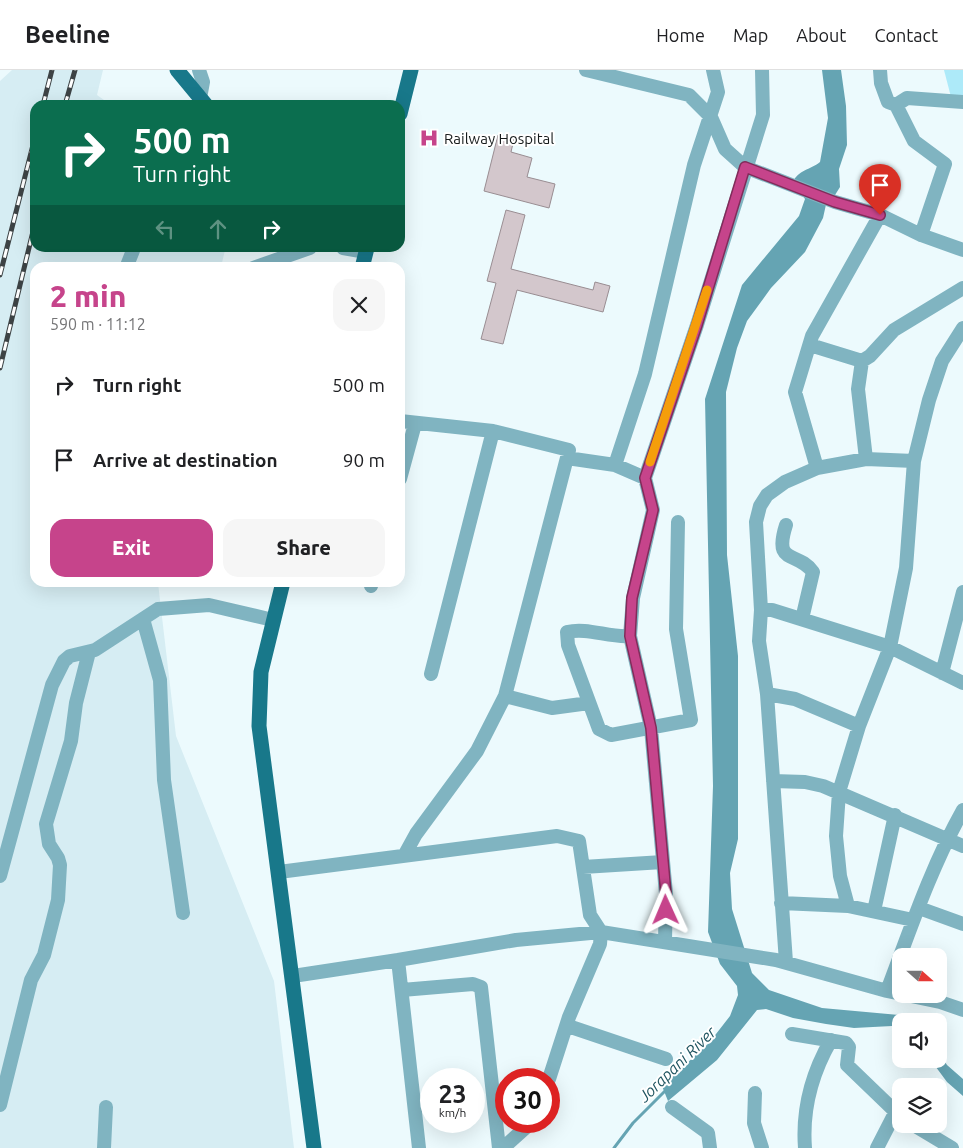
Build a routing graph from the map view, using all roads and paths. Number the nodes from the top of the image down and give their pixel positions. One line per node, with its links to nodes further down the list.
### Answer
1 (176, 70): 9 (main road)
2 (199, 70): 10 (street)
3 (411, 70): 11 (main road)
4 (586, 70): 8 (street)
5 (713, 70): 14 (street)
6 (762, 70): 15 (street)
7 (880, 70): 13 (street)
8 (616, 74): 14 (street)
9 (202, 100)
10 (203, 100)
11 (404, 100)
12 (963, 102): 13 (street)
13 (896, 105): 17 (street)
14 (711, 117): 15 (street); 32 (street)
15 (745, 167): 16 (street); 34 (street)
16 (880, 215): 17 (street); 23 (street)
17 (921, 235): 18 (street)
18 (963, 250)
19 (299, 252): 20 (street)
20 (270, 262)
21 (963, 288): 24 (street)
22 (963, 328): 30 (street)
23 (810, 345): 24 (street); 33 (street)
24 (862, 361): 29 (street)
25 (405, 422): 26 (street)
26 (415, 424): 27 (street); 31 (street)
27 (493, 431): 28 (street); 47 (street)
28 (567, 458): 32 (street); 50 (street)
29 (866, 459): 30 (street); 33 (street)
30 (914, 460): 44 (street)
31 (405, 461)
32 (615, 465): 34 (street)
33 (817, 468): 39 (street)
34 (645, 478): 43 (street)
35 (678, 522): 53 (street)
36 (786, 525): 42 (street)
37 (282, 587): 41 (main road)
38 (963, 592): 46 (street)
39 (761, 610): 42 (street); 49 (street)
40 (143, 619): 41 (street); 45 (street); 68 (street)
41 (273, 620): 63 (main road)
42 (802, 620): 44 (street)
43 (630, 636): 51 (street); 53 (street)
44 (890, 647): 46 (street); 52 (street)
45 (89, 652): 64 (street); 85 (street)
46 (942, 673): 48 (street)
47 (431, 674)
48 (963, 683)
49 (767, 694): 52 (street); 54 (street)
50 (505, 696): 51 (street); 60 (street)
51 (589, 702): 53 (street)
52 (859, 726): 55 (street)
53 (651, 728): 61 (street)
54 (773, 781): 55 (street); 65 (street)
55 (839, 792): 57 (street); 66 (street)
56 (963, 810): 58 (street)
57 (895, 815): 58 (street); 67 (street)
58 (947, 840): 59 (street); 69 (street)
59 (963, 846)
60 (405, 854): 62 (street); 63 (street)
61 (663, 862): 62 (street); 72 (street)
62 (583, 867): 71 (street)
63 (279, 872): 75 (main road)
64 (0, 876)
65 (781, 902): 66 (street); 74 (street)
66 (848, 906): 67 (street)
67 (874, 912): 69 (street)
68 (183, 913)
69 (916, 914): 70 (street); 77 (street)
70 (963, 924)
71 (601, 932): 72 (street); 73 (street); 79 (street)
72 (665, 941): 74 (street)
73 (398, 960): 75 (street); 76 (street)
74 (781, 961): 77 (street)
75 (293, 976): 93 (main road)
76 (402, 990): 94 (street); 95 (street)
77 (888, 991): 78 (street)
78 (963, 1010)
79 (568, 1026): 82 (street); 83 (street)
80 (792, 1034): 81 (street)
81 (831, 1040): 88 (street); 99 (street)
82 (666, 1060)
83 (553, 1068)
84 (754, 1092): 98 (street)
85 (0, 1105)
86 (106, 1107): 92 (street)
87 (672, 1107): 97 (street)
88 (892, 1109)
89 (892, 1124): 100 (street)
90 (519, 1133): 96 (street)
91 (927, 1133): 101 (street)
92 (104, 1148)
93 (314, 1148)
94 (419, 1148)
95 (498, 1148)
96 (503, 1148)
97 (710, 1148)
98 (762, 1148)
99 (805, 1148)
100 (877, 1148)
101 (952, 1148)

